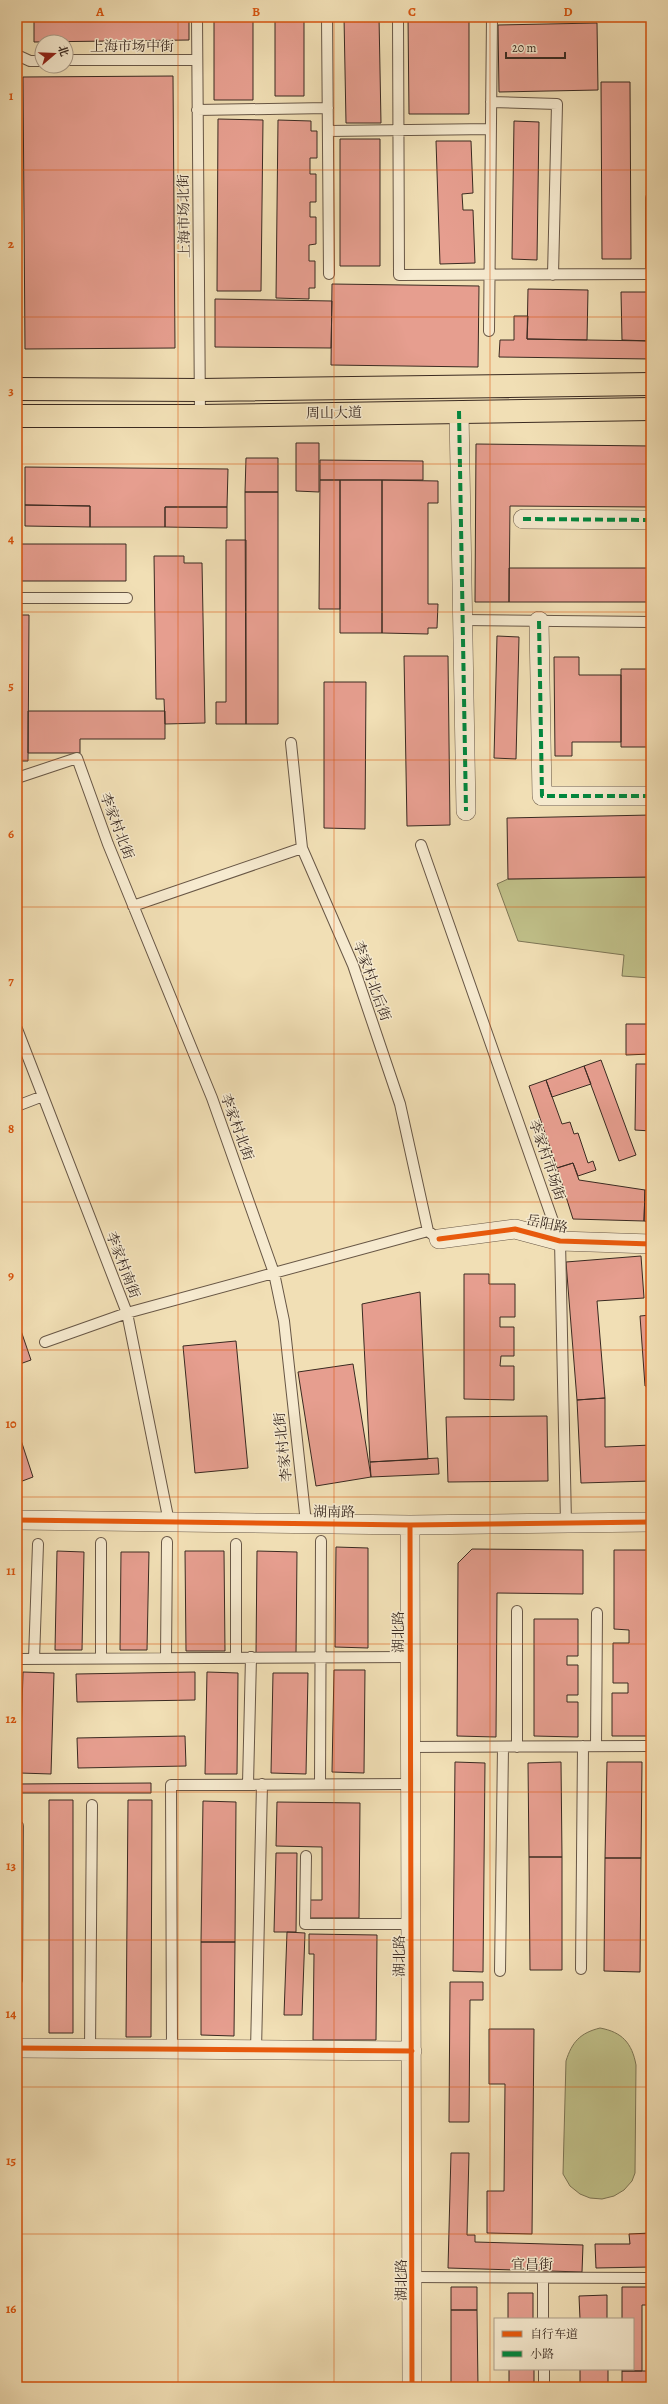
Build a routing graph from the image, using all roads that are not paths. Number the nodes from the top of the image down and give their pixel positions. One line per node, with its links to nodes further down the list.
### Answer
1 (198, 17): 8 (lane, 上海市场北街)
2 (327, 17): 10 (lane)
3 (398, 17): 13 (lane)
4 (492, 17): 9 (lane)
5 (17, 55): 6 (lane)
6 (34, 60)
7 (74, 60): 8 (lane, 上海市场中街)
8 (197, 60): 11 (lane, 上海市场北街)
9 (491, 102): 12 (lane); 19 (lane)
10 (328, 108): 11 (lane); 14 (lane)
11 (197, 110): 23 (lane, 上海市场北街)
12 (491, 129): 13 (lane); 18 (lane)
13 (399, 130): 14 (lane); 18 (lane)
14 (328, 131): 16 (lane)
15 (651, 198): 17 (lane)
16 (329, 274)
17 (651, 274): 19 (lane)
18 (489, 275): 19 (lane); 20 (lane)
19 (553, 275)
20 (489, 331)
21 (651, 384): 23 (main road, 周山大道)
22 (17, 389): 23 (main road, 周山大道)
23 (200, 390): 27 (lane, 上海市场北街)
24 (651, 410): 25 (main road, 周山大道)
25 (459, 411): 27 (main road, 周山大道); 32 (street)
26 (17, 416): 27 (main road, 周山大道)
27 (200, 416)
28 (524, 519): 29 (street)
29 (651, 520)
30 (17, 598): 31 (lane)
31 (126, 598)
32 (462, 620): 33 (lane); 38 (street)
33 (539, 621): 34 (lane); 37 (street)
34 (651, 622)
35 (291, 743): 40 (lane, 李家村北后街)
36 (17, 778): 41 (lane, 李家村北街)
37 (651, 796)
38 (466, 811)
39 (422, 845): 46 (lane, 李家村市场街)
40 (302, 848): 41 (lane); 45 (lane, 李家村北后街)
41 (133, 906): 48 (lane, 李家村北街)
42 (17, 1029): 43 (lane, 李家村南街)
43 (43, 1096): 44 (lane); 49 (lane, 李家村南街)
44 (17, 1106)
45 (434, 1235): 46 (street, 岳阳路); 48 (lane)
46 (560, 1241): 47 (street, 岳阳路); 55 (lane, 李家村市场街)
47 (651, 1244)
48 (274, 1273): 49 (lane); 54 (lane, 李家村北街)
49 (127, 1313): 50 (lane); 52 (lane, 李家村南街)
50 (45, 1342)
51 (17, 1520): 52 (street, 湖南路)
52 (169, 1522): 54 (street, 湖南路)
53 (651, 1522): 55 (street, 湖南路)
54 (306, 1523): 56 (street, 湖南路)
55 (566, 1523): 56 (street, 湖南路)
56 (410, 1525): 65 (street, 湖北路)
57 (167, 1542): 67 (lane)
58 (321, 1542): 64 (lane)
59 (101, 1543): 66 (lane)
60 (38, 1544): 71 (lane)
61 (236, 1544): 68 (lane)
62 (517, 1610): 77 (lane)
63 (597, 1613): 73 (lane)
64 (321, 1657): 65 (lane); 69 (lane); 80 (lane)
65 (410, 1657): 75 (street, 湖北路)
66 (101, 1658): 67 (lane); 71 (lane)
67 (166, 1658): 68 (lane)
68 (236, 1658): 69 (lane)
69 (251, 1658): 78 (lane)
70 (17, 1659): 71 (lane)
71 (34, 1659)
72 (583, 1746): 73 (lane); 77 (lane); 86 (lane)
73 (596, 1746): 74 (lane)
74 (651, 1746)
75 (411, 1747): 76 (lane); 81 (street, 湖北路)
76 (503, 1747): 77 (lane); 87 (lane)
77 (517, 1747)
78 (248, 1784): 79 (lane); 91 (lane)
79 (262, 1784): 80 (lane); 92 (lane)
80 (320, 1784): 81 (lane)
81 (411, 1784): 85 (street, 湖北路)
82 (92, 1805): 90 (lane)
83 (18, 1826): 88 (lane)
84 (306, 1856): 85 (lane)
85 (411, 1924): 93 (street, 湖北路)
86 (581, 1969)
87 (500, 1971)
88 (17, 1980)
89 (17, 2048): 90 (street)
90 (90, 2049): 91 (street)
91 (172, 2049): 92 (street)
92 (256, 2050): 93 (street)
93 (412, 2051): 94 (street, 湖北路)
94 (413, 2277): 95 (lane, 宜昌街); 99 (street, 湖北路)
95 (543, 2278): 96 (lane, 宜昌街); 97 (lane)
96 (651, 2278)
97 (543, 2318)
98 (544, 2370): 100 (lane)
99 (412, 2387)
100 (544, 2387)

